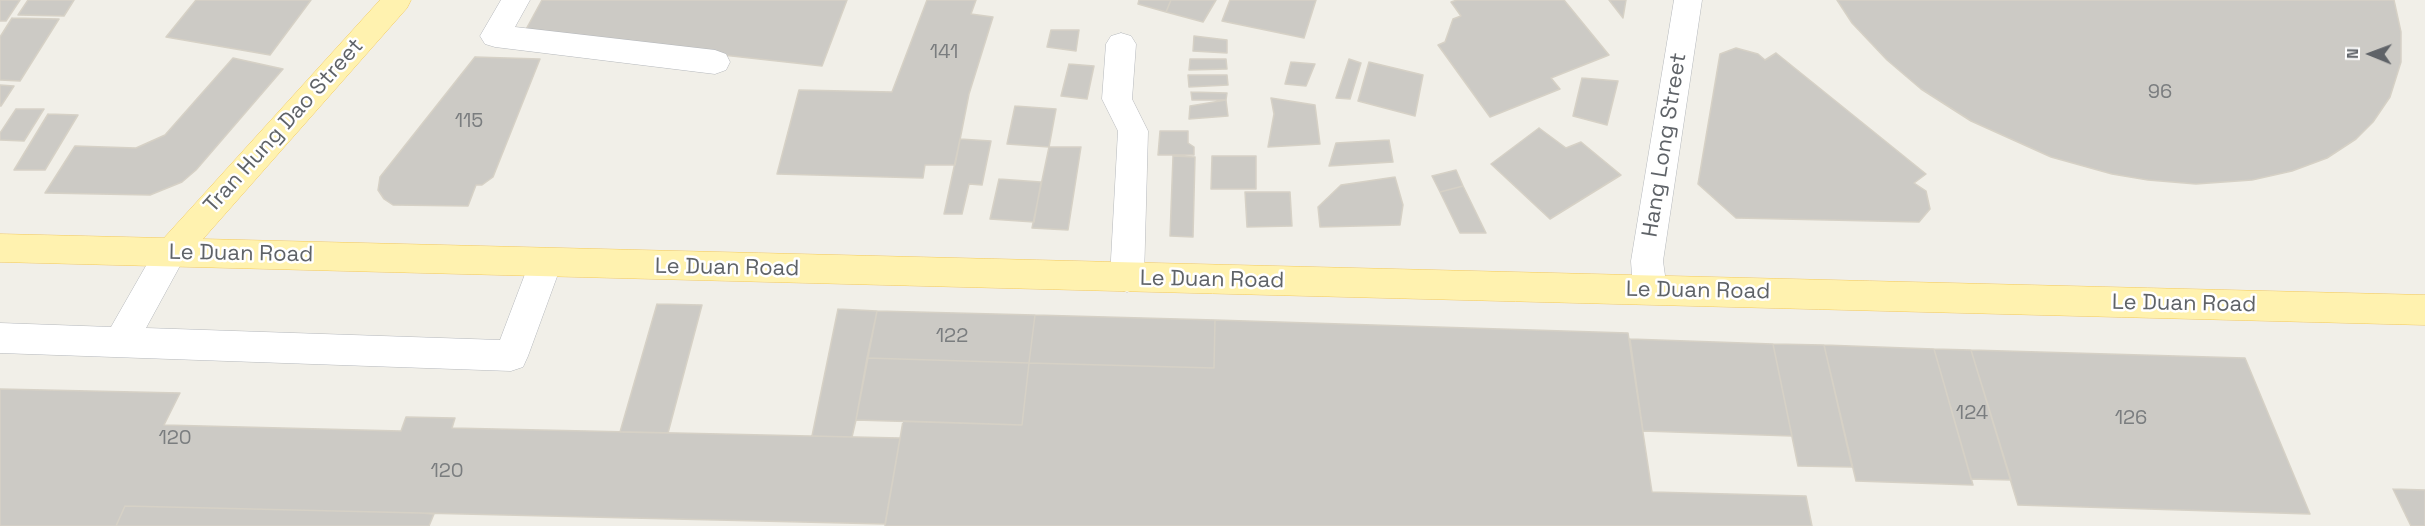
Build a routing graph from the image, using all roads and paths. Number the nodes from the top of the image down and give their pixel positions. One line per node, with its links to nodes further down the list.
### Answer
1 (397, 0): 7 (main road, Tran Hung Dao Street)
2 (516, 0): 5 (street)
3 (1688, 0): 10 (street, Hang Long Street)
4 (1121, 44): 9 (street)
5 (715, 62)
6 (0, 248): 7 (main road, Le Duan Road)
7 (171, 253): 8 (main road, Le Duan Road); 13 (street)
8 (545, 263): 9 (main road, Le Duan Road); 13 (street)
9 (1127, 278): 10 (main road, Le Duan Road)
10 (1650, 290): 11 (main road, Le Duan Road)
11 (2425, 310)
12 (0, 338): 13 (street)
13 (120, 342)

